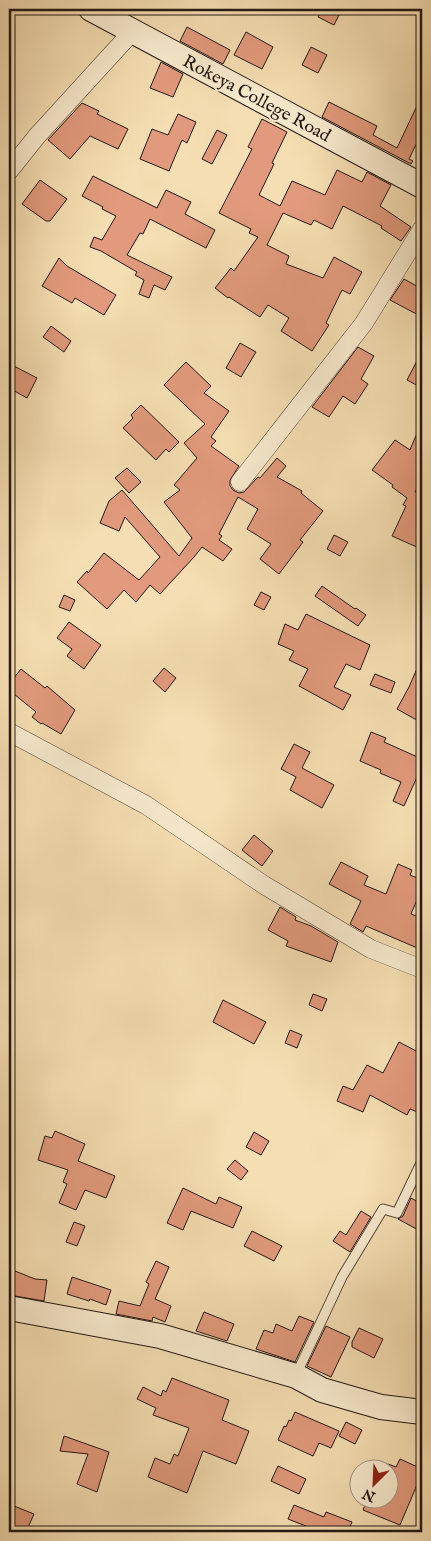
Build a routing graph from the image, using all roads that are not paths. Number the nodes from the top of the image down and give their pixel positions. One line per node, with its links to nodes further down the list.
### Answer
1 (91, 9): 2 (main road, Rokeya College Road)
2 (132, 32): 3 (street); 4 (main road, Rokeya College Road)
3 (9, 171)
4 (422, 186)
5 (422, 229): 6 (street)
6 (240, 482)
7 (9, 732): 8 (street)
8 (422, 969)
9 (422, 1161): 11 (lane)
10 (9, 1308): 11 (main road)
11 (296, 1376): 12 (main road)
12 (422, 1412)

